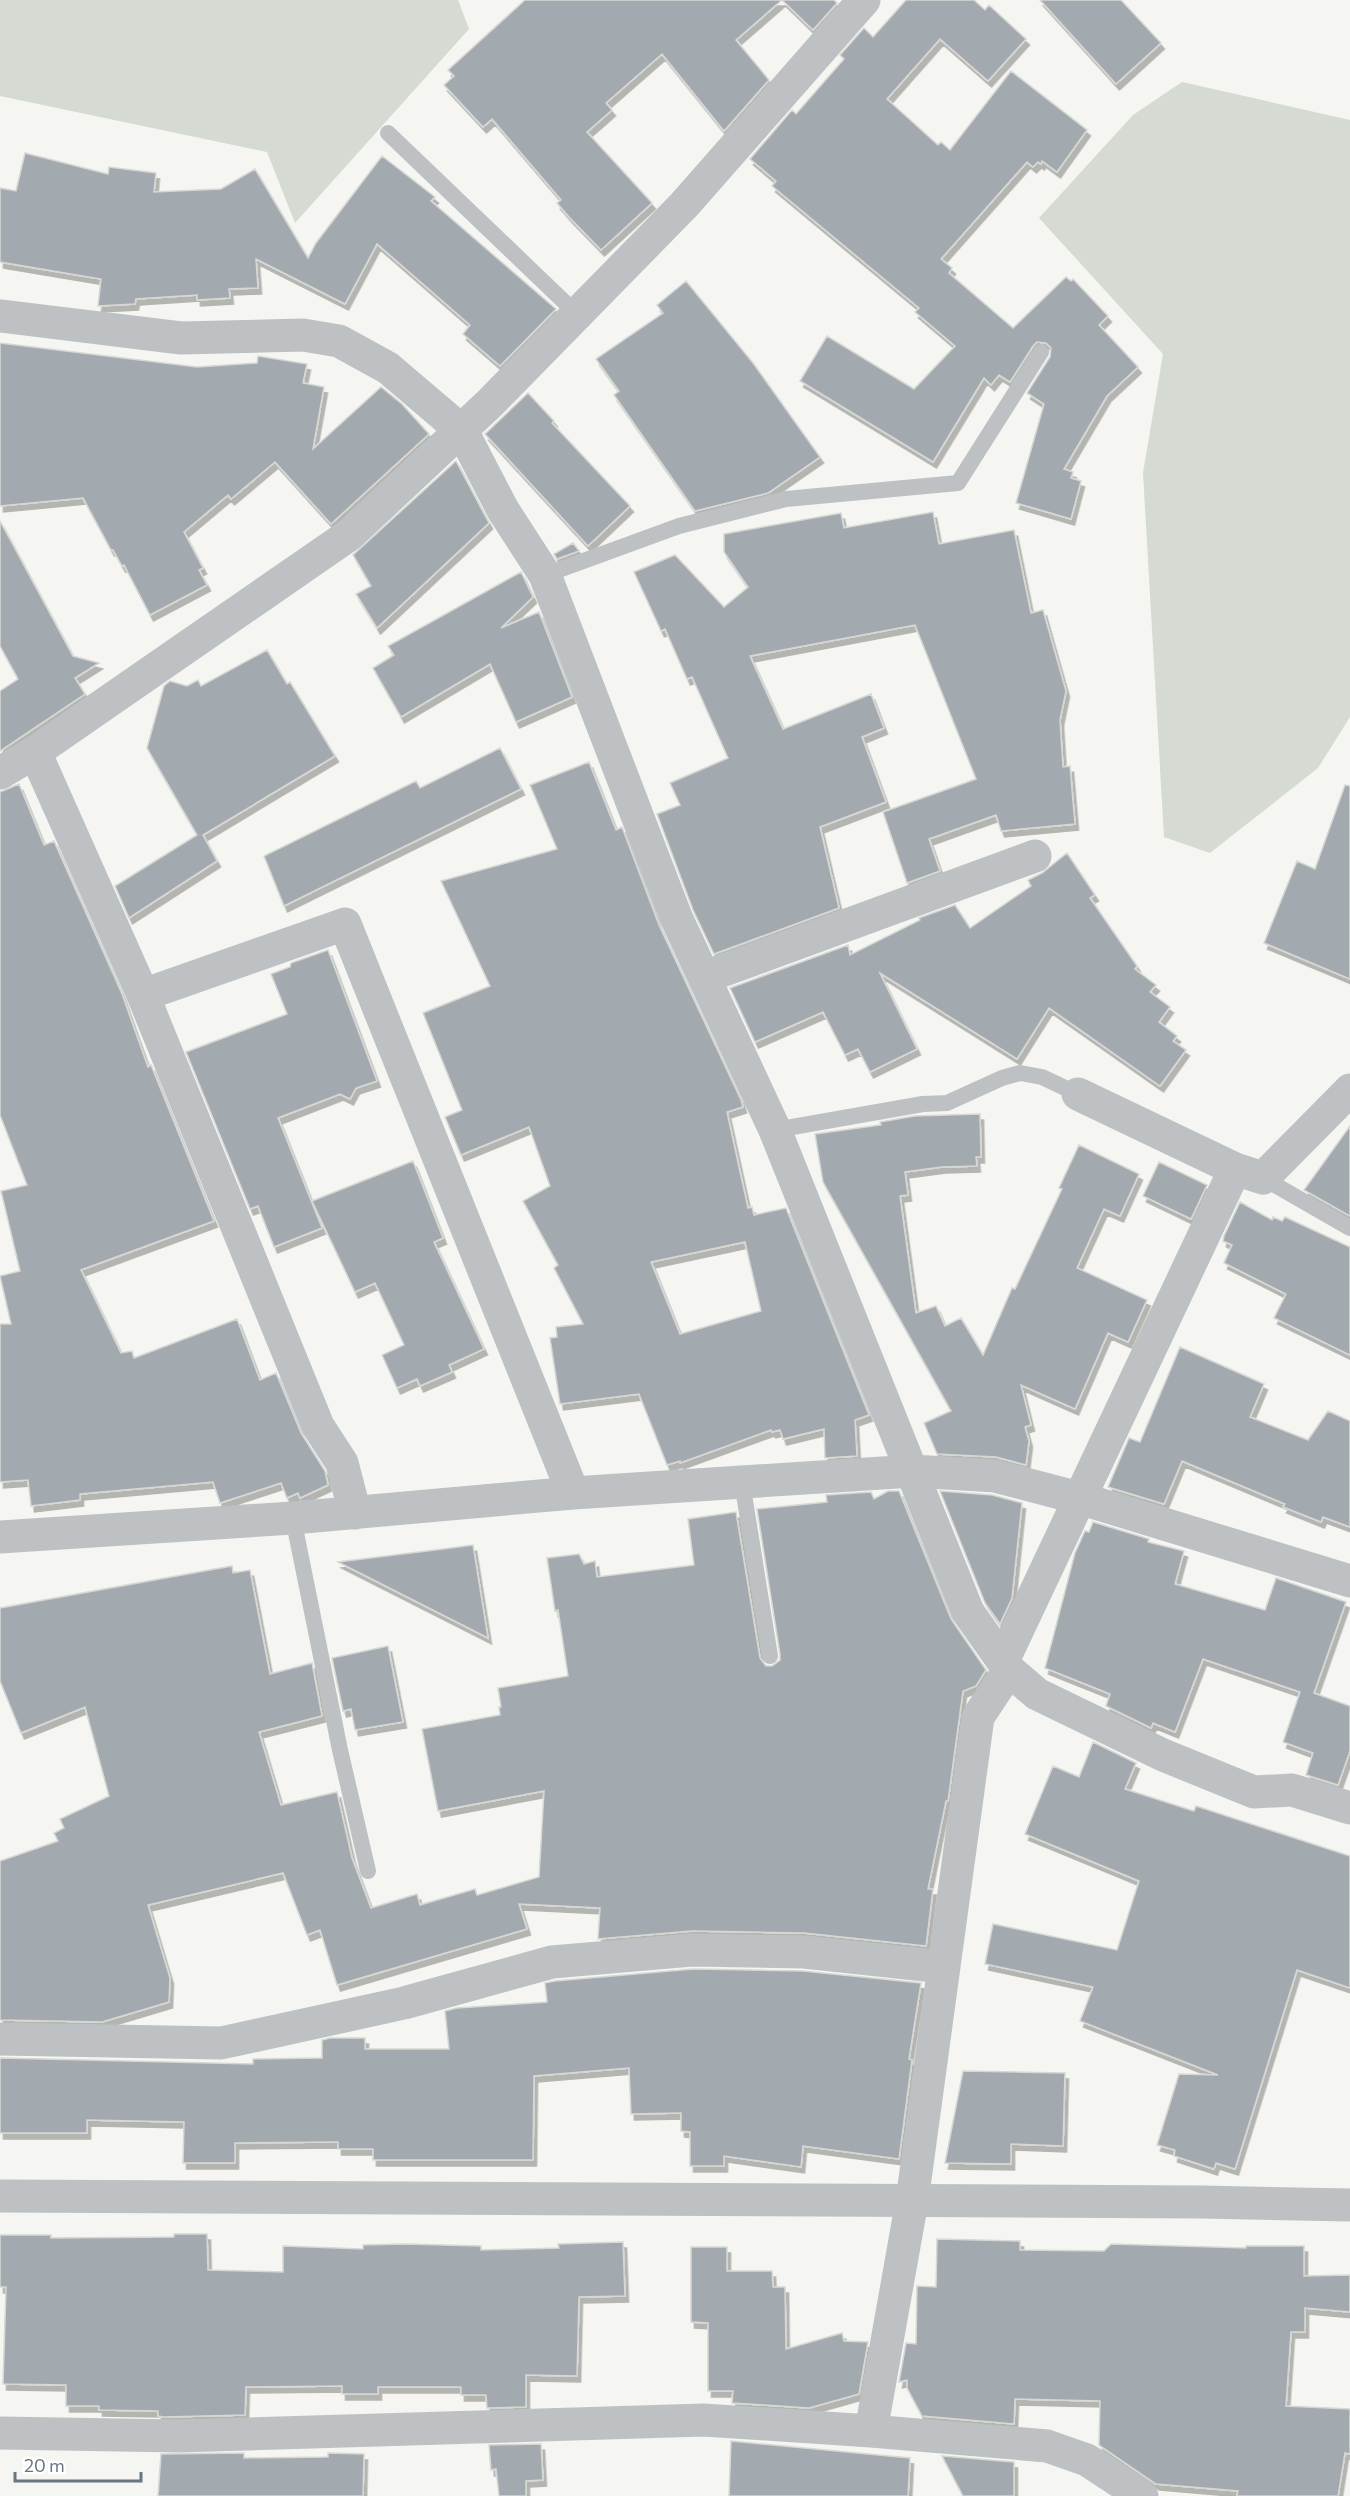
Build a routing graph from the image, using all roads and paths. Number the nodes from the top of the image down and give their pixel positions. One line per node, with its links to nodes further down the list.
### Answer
1 (864, 0): 3 (street)
2 (388, 133): 3 (lane)
3 (578, 315): 6 (street)
4 (0, 316): 6 (street)
5 (1041, 352): 7 (lane)
6 (462, 430): 7 (street); 8 (street)
7 (544, 575): 11 (street)
8 (35, 752): 9 (street); 12 (street)
9 (0, 773)
10 (1035, 856): 11 (street)
11 (705, 977): 15 (street)
12 (143, 995): 20 (street); 22 (street)
13 (1350, 1090): 16 (street)
14 (1078, 1094): 15 (lane); 16 (street)
15 (775, 1130): 18 (street)
16 (1249, 1173): 17 (lane); 21 (street)
17 (1350, 1228)
18 (913, 1471): 19 (street); 21 (street); 27 (street)
19 (742, 1482): 20 (street); 26 (lane)
20 (573, 1493): 22 (street)
21 (1079, 1498): 25 (street); 27 (street)
22 (355, 1513): 23 (street)
23 (293, 1518): 24 (street); 29 (lane)
24 (0, 1537)
25 (1350, 1581)
26 (771, 1656)
27 (1006, 1665): 28 (street); 30 (street)
28 (1350, 1808)
29 (368, 1871)
30 (944, 1967): 31 (street); 33 (street)
31 (0, 2039)
32 (0, 2196): 33 (street)
33 (912, 2201): 34 (street); 35 (street)
34 (1350, 2205)
35 (872, 2431): 36 (street); 37 (street)
36 (0, 2433)
37 (1142, 2496)

